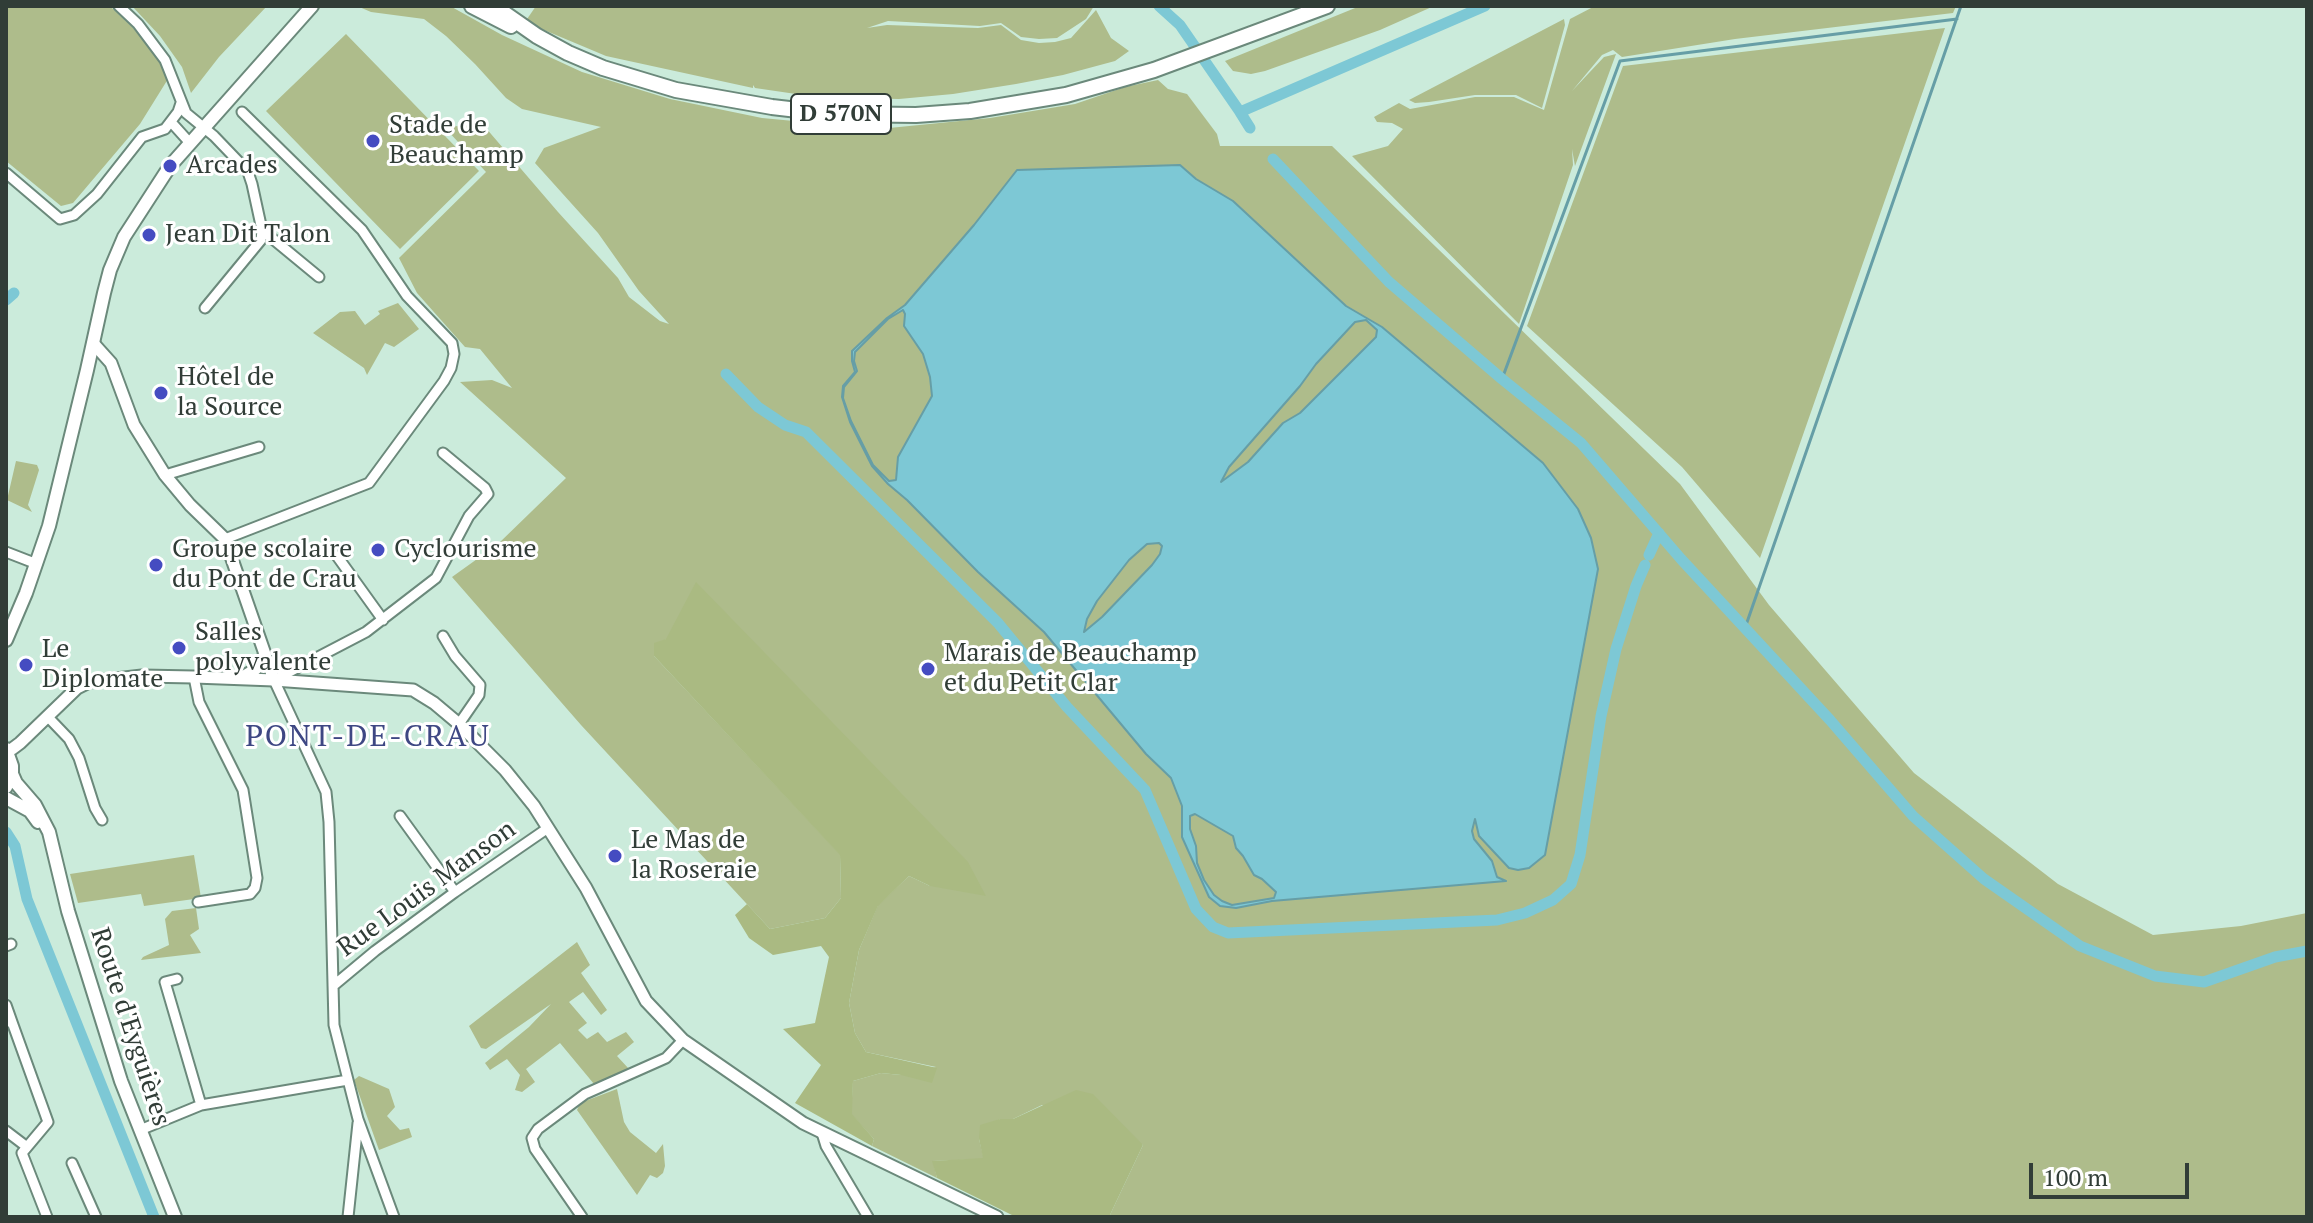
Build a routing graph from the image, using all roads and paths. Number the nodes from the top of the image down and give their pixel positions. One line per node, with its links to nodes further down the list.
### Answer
1 (119, 6): 7 (street)
2 (312, 6): 10 (main road)
3 (472, 6): 6 (main road, D 570N)
4 (494, 6): 6 (main road, D 570N)
5 (1327, 6): 6 (main road, D 570N)
6 (537, 36)
7 (181, 103): 9 (street); 10 (street)
8 (242, 112): 20 (street)
9 (171, 122): 11 (street); 12 (street)
10 (200, 125): 11 (main road); 13 (street)
11 (190, 143): 16 (main road)
12 (6, 173)
13 (262, 230): 14 (street); 15 (street)
14 (319, 277)
15 (205, 308)
16 (93, 343): 19 (street); 23 (main road)
17 (259, 447): 19 (street)
18 (443, 453): 24 (street)
19 (165, 475): 20 (street)
20 (225, 539): 27 (street)
21 (6, 552): 23 (street)
22 (337, 556): 24 (street)
23 (37, 564): 26 (main road)
24 (383, 620): 30 (street)
25 (443, 636): 32 (street)
26 (6, 640)
27 (265, 654): 29 (street); 30 (street)
28 (194, 677): 29 (street); 31 (street); 42 (street)
29 (238, 679): 30 (street)
30 (274, 680): 32 (street); 44 (street)
31 (47, 716): 33 (street); 38 (street)
32 (459, 724): 39 (street)
33 (6, 749): 34 (main road)
34 (12, 774): 35 (main road); 40 (main road, Route d'Eyguières)
35 (6, 787)
36 (6, 798): 40 (main road, Route d'Eyguières)
37 (400, 816): 41 (street)
38 (102, 820)
39 (548, 828): 41 (street, Rue Louis Manson); 47 (street)
40 (51, 848): 51 (main road, Route d'Eyguières)
41 (455, 892): 44 (street, Rue Louis Manson)
42 (198, 902)
43 (177, 979): 49 (street)
44 (333, 986): 48 (street)
45 (6, 1005): 46 (street)
46 (9, 1022): 54 (street)
47 (683, 1040): 53 (street); 61 (street)
48 (348, 1080): 49 (street); 50 (street)
49 (201, 1105): 51 (street)
50 (358, 1119): 59 (street); 60 (street)
51 (140, 1130): 58 (main road, Route d'Eyguières)
52 (6, 1131): 54 (street)
53 (822, 1133): 62 (street); 63 (street)
54 (27, 1147): 56 (street)
55 (72, 1163): 57 (street)
56 (47, 1217)
57 (96, 1217)
58 (175, 1217)
59 (348, 1217)
60 (394, 1217)
61 (582, 1217)
62 (868, 1217)
63 (997, 1217)

